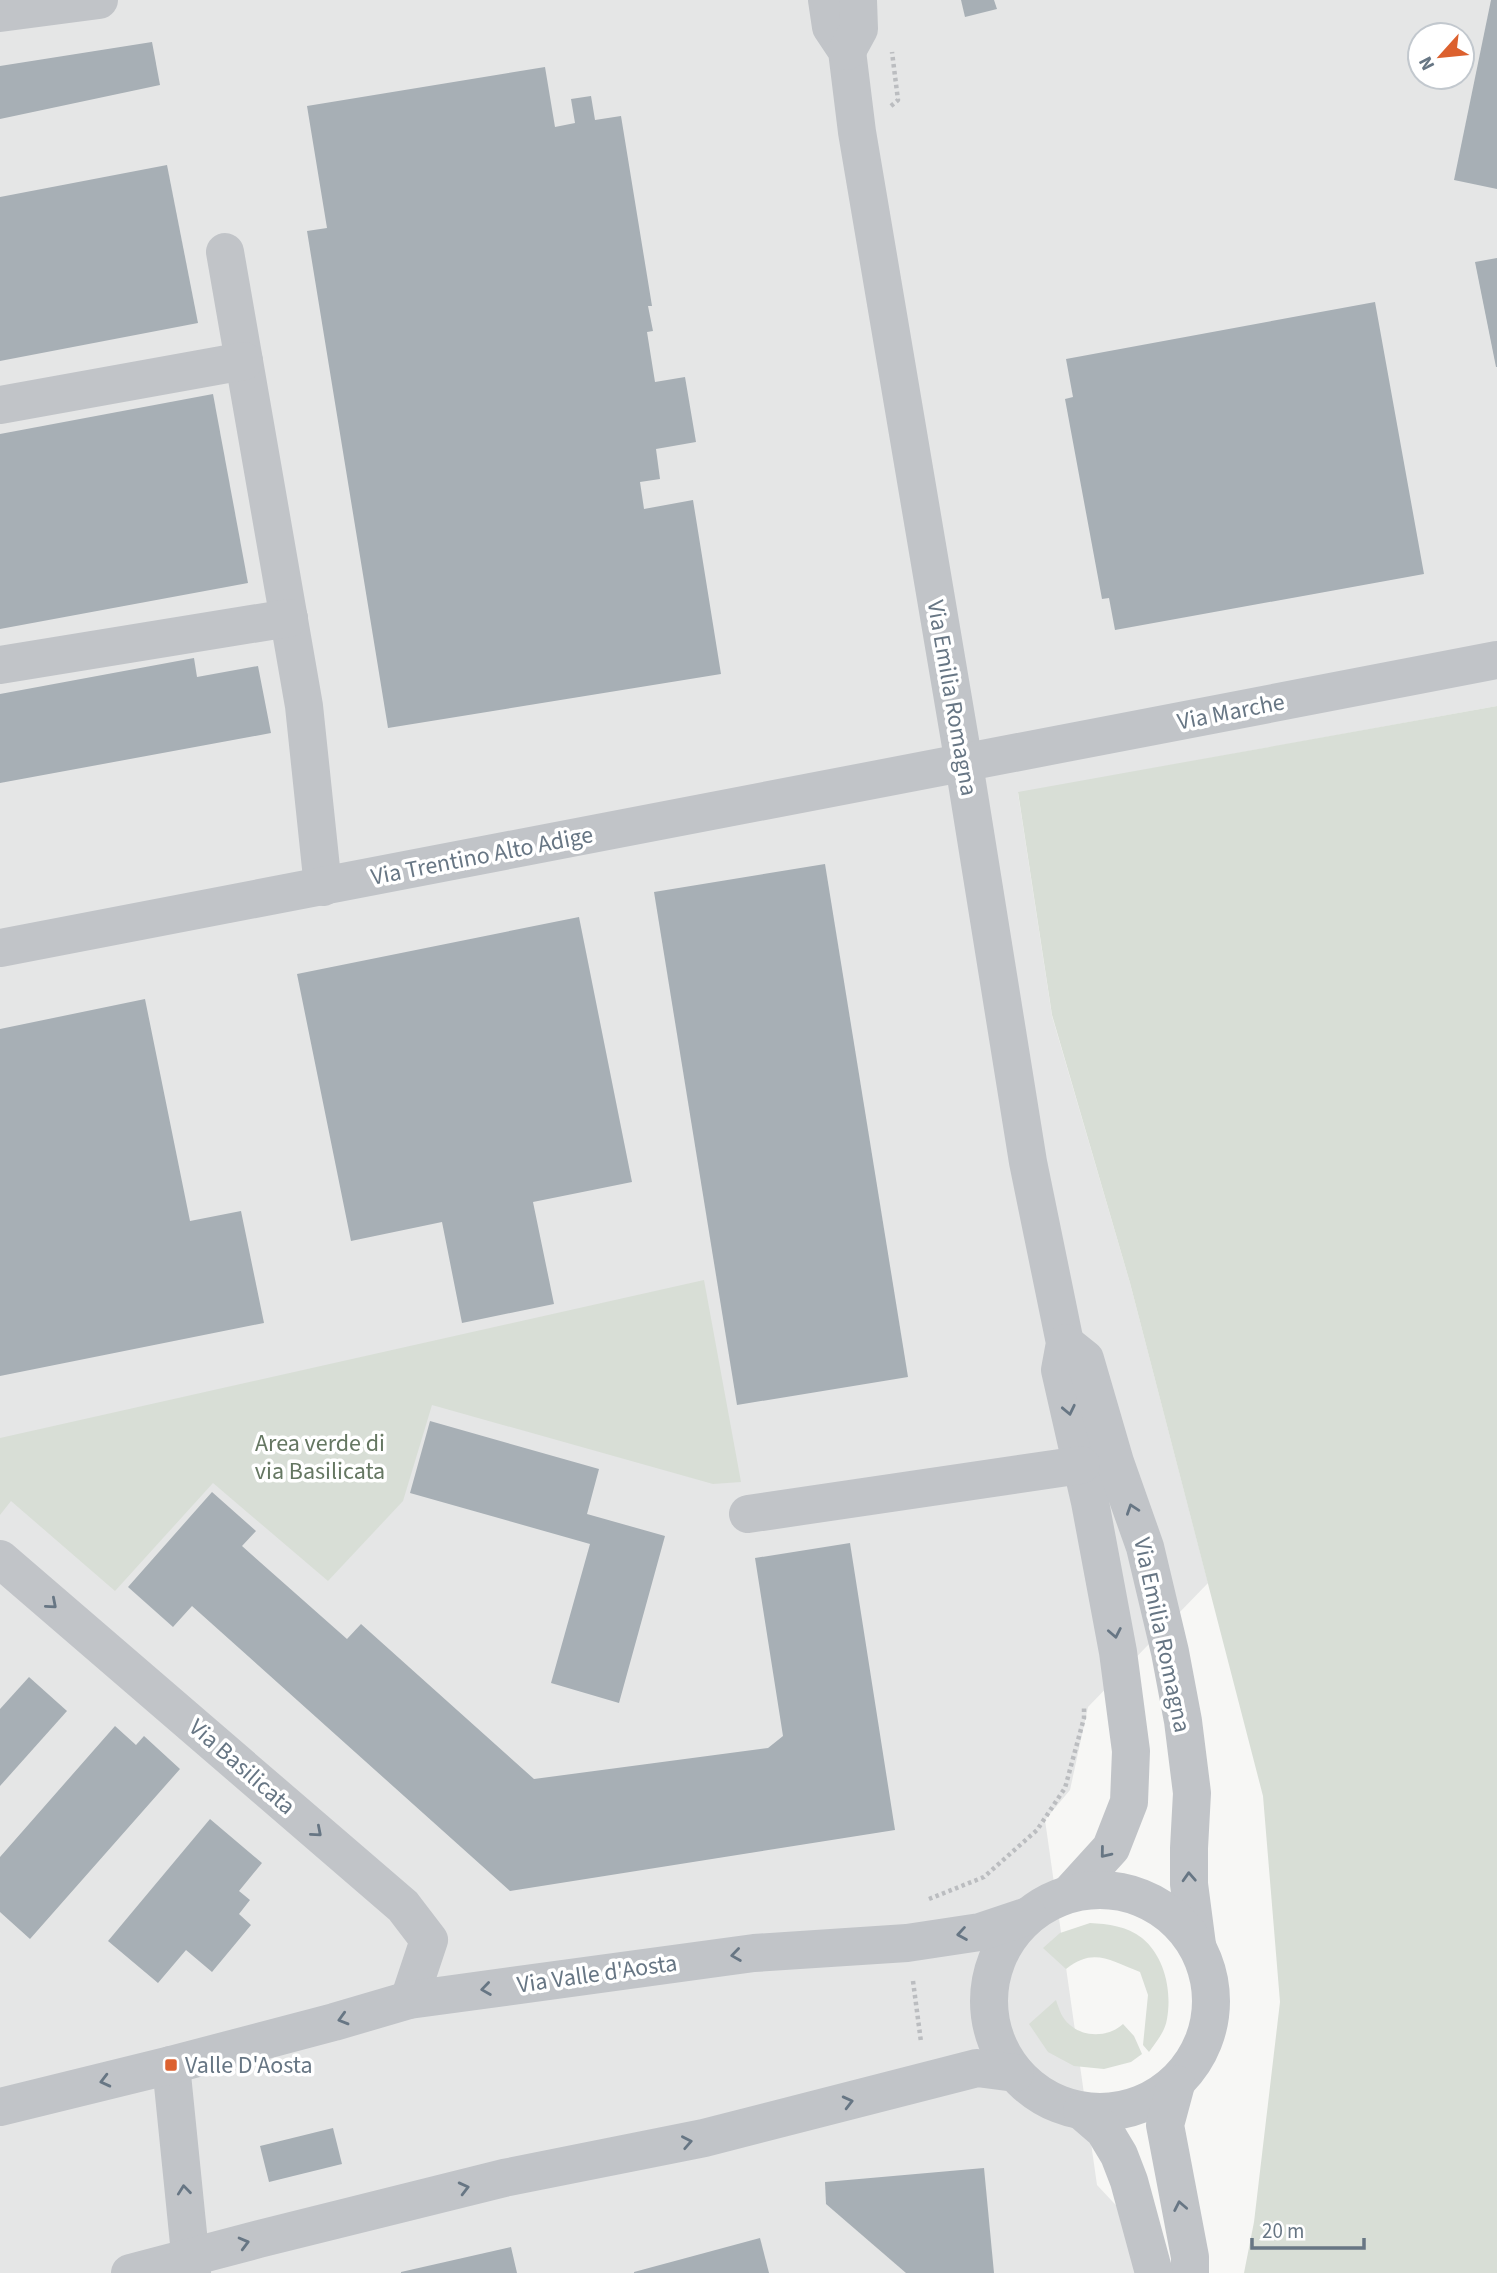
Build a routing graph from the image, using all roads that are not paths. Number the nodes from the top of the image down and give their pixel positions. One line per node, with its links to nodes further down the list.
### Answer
1 (99, 0): 4 (street)
2 (827, 0): 5 (street, Via Emilia Romagna)
3 (858, 0): 5 (street, Via Emilia Romagna)
4 (0, 13)
5 (847, 51): 12 (street, Via Emilia Romagna)
6 (225, 252): 7 (street)
7 (244, 361): 8 (street); 9 (street)
8 (0, 405)
9 (289, 618): 11 (street); 13 (street)
10 (1497, 660): 12 (street, Via Marche)
11 (0, 665)
12 (964, 764): 13 (street, Via Trentino Alto Adige); 15 (street, Via Emilia Romagna)
13 (323, 887): 14 (street, Via Trentino Alto Adige)
14 (0, 948)
15 (1065, 1343): 16 (street, Via Emilia Romagna, one-way to 16); 21 (street, Via Emilia Romagna, one-way to 15)
16 (1081, 1465): 17 (street); 19 (street, Via Emilia Romagna, one-way to 19)
17 (748, 1514)
18 (0, 1559): 22 (street, Via Basilicata, one-way to 22)
19 (1071, 1892): 20 (street, Via Emilia Romagna); 21 (street, Via Emilia Romagna)
20 (1028, 1916): 22 (street, Via Valle d'Aosta, one-way to 22); 24 (street, Via Emilia Romagna)
21 (1197, 1945): 25 (street, Via Emilia Romagna)
22 (409, 2000): 23 (street, Via Valle d'Aosta, one-way to 23)
23 (172, 2065): 26 (street, Via Valle d'Aosta, one-way to 26); 28 (street, one-way to 23)
24 (1015, 2073): 27 (street, Via Emilia Romagna); 28 (street, one-way to 24)
25 (1176, 2084): 27 (street, Via Emilia Romagna); 31 (street, Via Emilia Romagna, one-way to 25)
26 (0, 2107)
27 (1082, 2111): 30 (street, Via Emilia Romagna)
28 (191, 2265): 29 (street)
29 (130, 2273)
30 (1154, 2273)
31 (1190, 2273)

